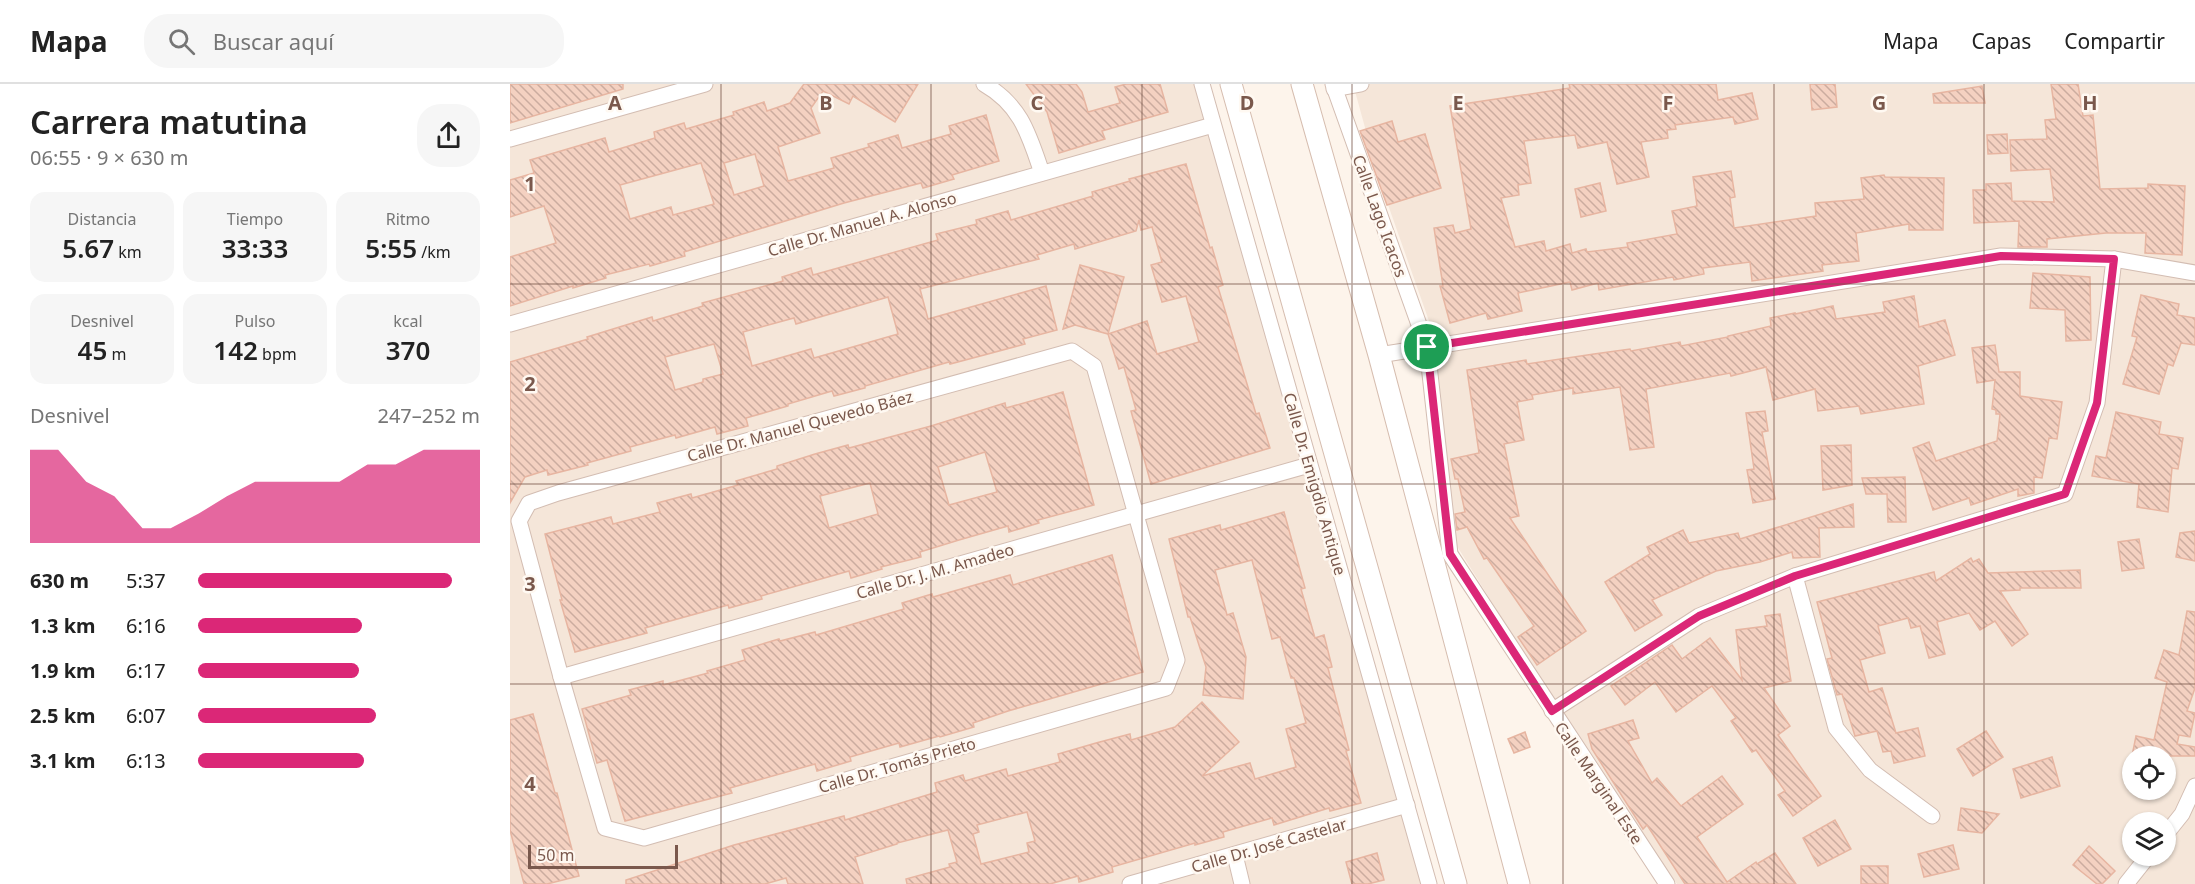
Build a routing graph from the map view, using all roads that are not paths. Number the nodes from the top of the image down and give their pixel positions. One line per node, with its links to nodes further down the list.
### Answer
1 (705, 84): 9 (street)
2 (984, 84): 10 (street)
3 (1202, 84): 8 (street, Calle Dr. Emigdio Antique)
4 (1231, 84): 30 (street)
5 (1302, 84): 15 (street)
6 (1361, 84): 7 (street)
7 (1333, 86): 14 (street, Calle Lago Icacos)
8 (1213, 125): 10 (street, Calle Dr. Manuel A. Alonso); 16 (street, Calle Dr. Emigdio Antique)
9 (510, 139)
10 (1042, 173): 13 (street, Calle Dr. Manuel A. Alonso)
11 (2114, 259): 12 (street); 14 (street); 18 (street)
12 (2195, 273)
13 (510, 324)
14 (1427, 347): 15 (street); 20 (street, Calle Marginal Este)
15 (1379, 355): 31 (street)
16 (1309, 465): 17 (street, Calle Dr. J. M. Amadeo); 22 (street, Calle Dr. Emigdio Antique)
17 (1137, 514): 19 (street, Calle Dr. J. M. Amadeo); 19 (street, Calle Dr. Tomás Prieto); 19 (street, Calle Dr. Manuel Quevedo Báez)
18 (1795, 576): 20 (street); 23 (street)
19 (561, 677)
20 (1552, 711): 32 (street, Calle Marginal Este)
21 (2195, 786): 24 (street)
22 (1407, 805): 25 (street, Calle Dr. José Castelar); 29 (street, Calle Dr. Emigdio Antique)
23 (1932, 816)
24 (2176, 822)
25 (1235, 855): 27 (street, Calle Dr. José Castelar); 28 (street)
26 (2140, 866): 33 (street)
27 (1130, 884)
28 (1242, 884)
29 (1429, 884)
30 (1456, 884)
31 (1519, 884)
32 (1667, 884)
33 (2126, 884)

